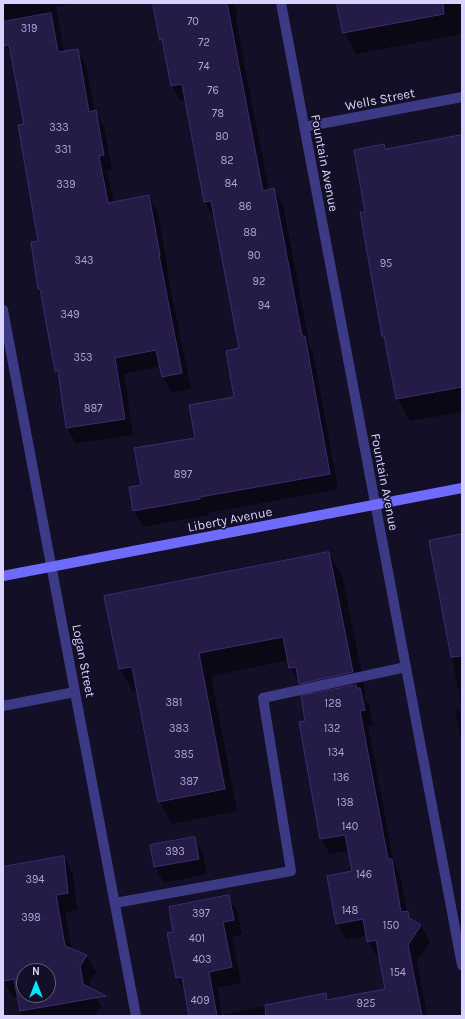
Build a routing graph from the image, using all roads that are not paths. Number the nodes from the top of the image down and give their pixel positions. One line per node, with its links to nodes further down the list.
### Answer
1 (280, 3): 3 (street, Fountain Avenue)
2 (462, 97): 3 (street, Wells Street)
3 (304, 128): 6 (street, Fountain Avenue)
4 (3, 310): 7 (street, Logan Street)
5 (462, 488): 6 (street, Liberty Avenue)
6 (375, 505): 7 (street, Liberty Avenue); 9 (street, Fountain Avenue)
7 (52, 567): 8 (street, Liberty Avenue); 10 (street, Logan Street)
8 (3, 576)
9 (406, 667): 12 (street); 13 (street, Fountain Avenue)
10 (75, 692): 11 (street); 12 (street, Logan Street)
11 (3, 706)
12 (115, 903): 14 (street, Logan Street)
13 (462, 965)
14 (136, 1016)

